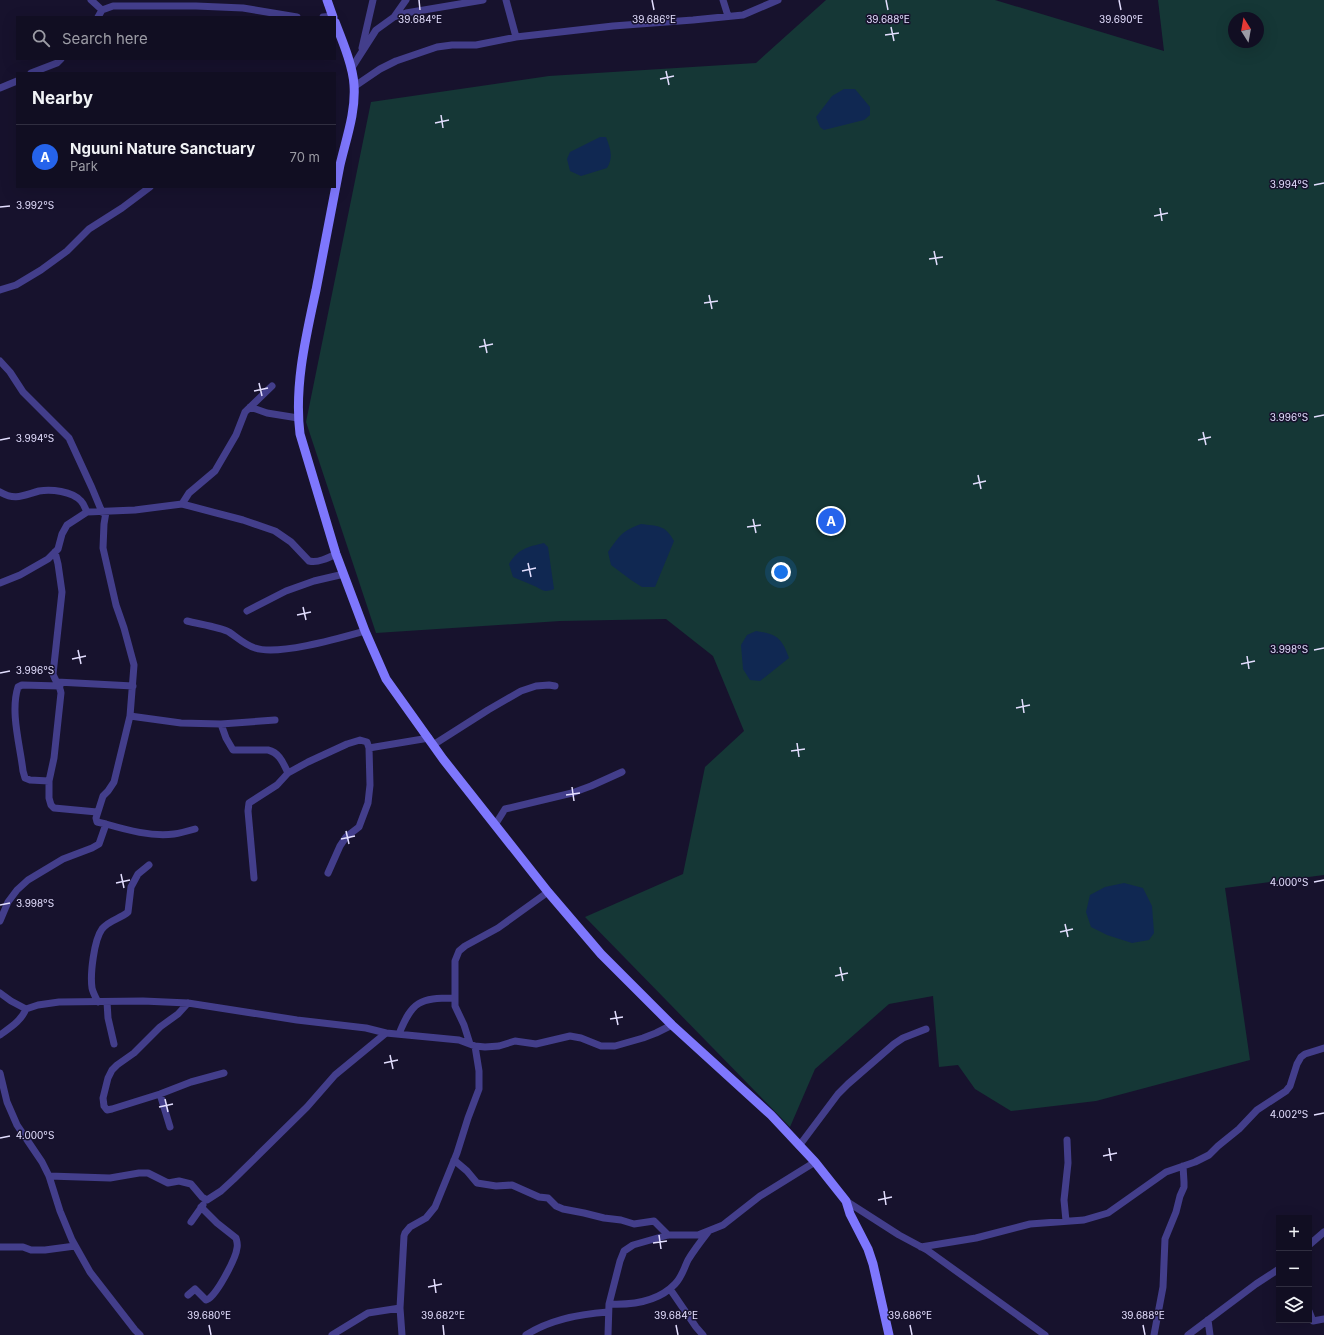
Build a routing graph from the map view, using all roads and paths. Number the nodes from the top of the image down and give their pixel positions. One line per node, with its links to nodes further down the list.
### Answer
1 (91, 0): 9 (street)
2 (328, 0): 12 (main road)
3 (373, 0): 17 (street)
4 (406, 0): 14 (street)
5 (483, 0): 14 (street)
6 (506, 0): 16 (street)
7 (723, 0): 13 (street)
8 (775, 1): 13 (street)
9 (102, 10): 10 (street); 11 (street)
10 (99, 16)
11 (292, 16)
12 (333, 16)
13 (728, 16): 16 (street)
14 (394, 17): 17 (street)
15 (336, 24): 19 (main road)
16 (516, 37): 22 (street)
17 (361, 52): 19 (street)
18 (60, 60): 20 (street)
19 (351, 69): 22 (main road)
20 (34, 72)
21 (16, 81): 23 (street)
22 (355, 86): 24 (main road)
23 (0, 88)
24 (338, 165): 25 (main road)
25 (336, 176)
26 (149, 188): 28 (street)
27 (334, 188): 32 (main road)
28 (0, 290)
29 (0, 361): 36 (street)
30 (272, 386): 31 (street)
31 (250, 407): 32 (street); 34 (street)
32 (298, 418): 38 (main road)
33 (0, 492): 35 (street)
34 (182, 504): 36 (street); 38 (street)
35 (88, 512): 36 (street); 37 (street)
36 (104, 512): 45 (street)
37 (55, 552): 40 (street); 44 (street)
38 (336, 554): 39 (main road)
39 (344, 574): 41 (street); 43 (main road)
40 (0, 583)
41 (247, 611)
42 (187, 621): 43 (street)
43 (365, 631): 50 (main road)
44 (58, 684): 45 (street); 54 (street); 54 (street)
45 (133, 686): 47 (street)
46 (556, 686): 50 (street)
47 (130, 716): 49 (street); 55 (street)
48 (276, 720): 49 (street)
49 (221, 724): 53 (street)
50 (431, 742): 51 (street); 57 (main road)
51 (369, 748): 53 (street); 60 (street)
52 (622, 772): 57 (street)
53 (288, 773): 61 (street)
54 (49, 781): 55 (street)
55 (97, 812): 56 (street)
56 (106, 824): 58 (street); 63 (street)
57 (495, 825): 62 (main road)
58 (195, 829)
59 (149, 865): 66 (street)
60 (328, 873)
61 (254, 878)
62 (548, 892): 65 (street); 70 (main road)
63 (0, 921)
64 (0, 993): 69 (street)
65 (454, 998): 73 (street); 76 (street)
66 (98, 1002): 67 (street); 69 (street)
67 (107, 1002): 68 (street); 75 (street)
68 (188, 1003): 72 (street); 80 (street)
69 (26, 1009): 74 (street)
70 (672, 1025): 76 (street); 83 (main road)
71 (926, 1029): 83 (street)
72 (386, 1033): 73 (street); 88 (street)
73 (399, 1034): 76 (street)
74 (0, 1035)
75 (114, 1044)
76 (473, 1045): 84 (street)
77 (1324, 1048): 86 (street)
78 (0, 1073): 87 (street)
79 (224, 1073): 80 (street)
80 (160, 1094): 81 (street)
81 (170, 1127)
82 (1067, 1140): 91 (street)
83 (799, 1146): 85 (main road)
84 (454, 1160): 95 (street); 104 (street)
85 (815, 1162): 89 (main road); 93 (street)
86 (1183, 1166): 91 (street); 117 (street)
87 (49, 1176): 88 (street); 97 (street)
88 (207, 1200): 90 (street)
89 (846, 1201): 98 (street); 115 (main road)
90 (201, 1207): 92 (street); 102 (street)
91 (1066, 1221): 98 (street)
92 (191, 1222)
93 (708, 1232): 95 (street); 101 (street)
94 (1324, 1232): 96 (street)
95 (668, 1235): 103 (street)
96 (1312, 1242)
97 (75, 1246): 99 (street); 109 (street)
98 (920, 1246): 116 (street)
99 (0, 1247)
100 (1276, 1271): 108 (street)
101 (670, 1289): 103 (street); 114 (street)
102 (188, 1295)
103 (609, 1304): 105 (street)
104 (400, 1308): 110 (street); 111 (street)
105 (608, 1312): 112 (street); 113 (street)
106 (1312, 1318): 107 (street)
107 (1324, 1319)
108 (1208, 1320): 118 (street); 119 (street)
109 (140, 1335)
110 (332, 1335)
111 (402, 1335)
112 (526, 1335)
113 (608, 1335)
114 (704, 1335)
115 (889, 1335)
116 (1045, 1335)
117 (1154, 1335)
118 (1188, 1335)
119 (1210, 1335)

